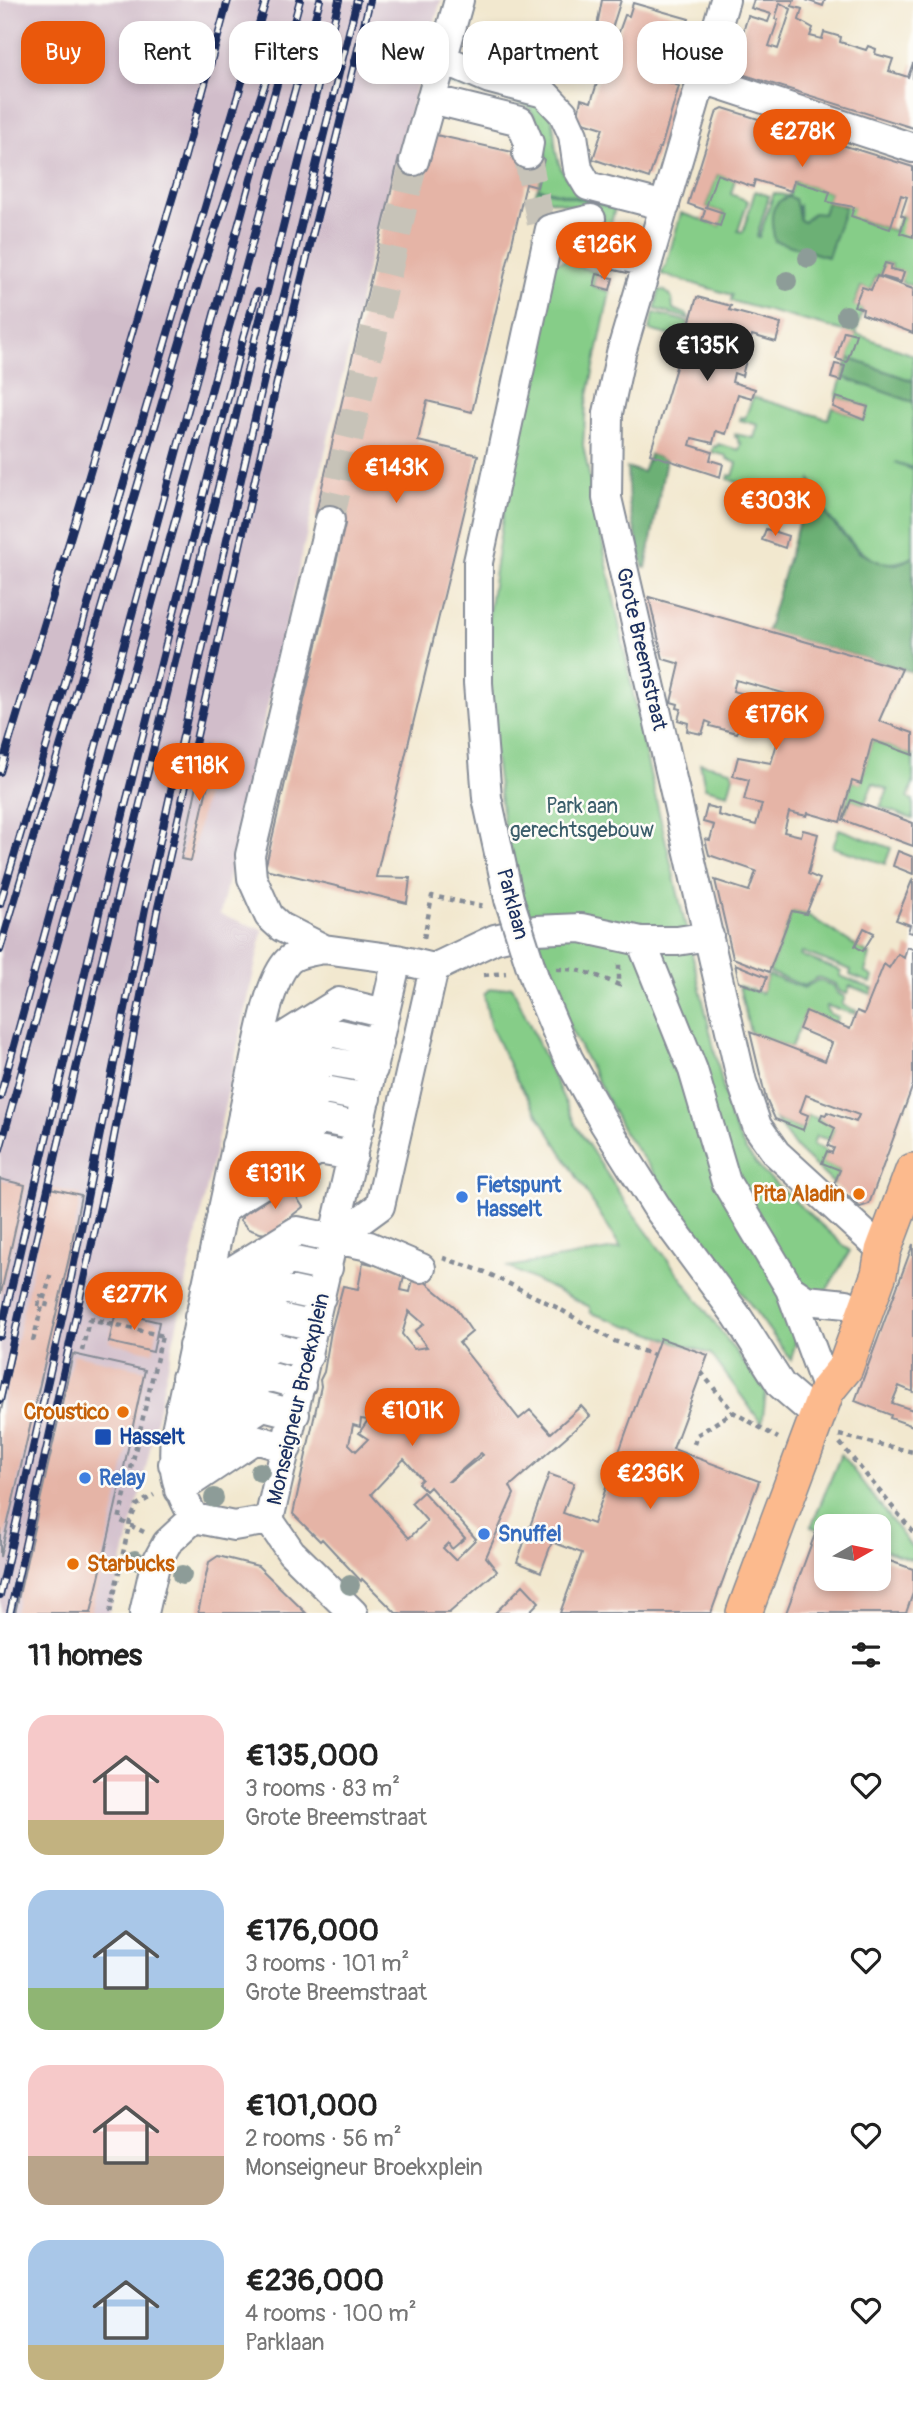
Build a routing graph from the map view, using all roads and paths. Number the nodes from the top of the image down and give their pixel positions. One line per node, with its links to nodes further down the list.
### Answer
1 (459, 0): 4 (street)
2 (725, 0): 3 (street, Grote Breemstraat)
3 (719, 21)
4 (449, 37)
5 (449, 62): 13 (street)
6 (436, 84): 9 (street)
7 (702, 84): 13 (street, Grote Breemstraat)
8 (718, 84): 10 (street)
9 (431, 99): 11 (street); 12 (street)
10 (913, 148)
11 (527, 154)
12 (414, 161)
13 (665, 206): 16 (street, Grote Breemstraat)
14 (590, 219): 62 (street, Parklaan, bridge)
15 (607, 253): 16 (street)
16 (648, 262): 19 (street, Grote Breemstraat)
17 (330, 520): 22 (street)
18 (480, 906): 20 (path)
19 (709, 936): 21 (street); 38 (street, Grote Breemstraat)
20 (424, 938)
21 (641, 941): 24 (street); 43 (street)
22 (324, 949): 23 (street); 26 (street)
23 (397, 959): 24 (street); 25 (street, Monseigneur Broekxplein)
24 (433, 968): 37 (street)
25 (385, 1013): 26 (street); 27 (street, Monseigneur Broekxplein)
26 (256, 1054): 28 (street)
27 (376, 1056): 28 (street); 29 (street, Monseigneur Broekxplein); 30 (street)
28 (249, 1085): 30 (street)
29 (366, 1098): 31 (street, Monseigneur Broekxplein); 32 (street)
30 (243, 1114): 32 (street)
31 (360, 1127): 33 (street, Monseigneur Broekxplein); 35 (street)
32 (236, 1145): 35 (street)
33 (353, 1156): 36 (street); 37 (street, Monseigneur Broekxplein)
34 (913, 1171): 38 (main road)
35 (230, 1178): 36 (street)
36 (222, 1211): 42 (street)
37 (335, 1239): 39 (street); 40 (street, Monseigneur Broekxplein); 42 (street)
38 (883, 1251): 45 (main road); 62 (main road)
39 (430, 1262): 54 (path)
40 (328, 1268): 44 (street, Monseigneur Broekxplein); 46 (street)
41 (51, 1272): 51 (path)
42 (206, 1287): 46 (street)
43 (790, 1289): 45 (street); 62 (street)
44 (321, 1297): 48 (street, Monseigneur Broekxplein); 52 (street)
45 (846, 1304): 62 (main road)
46 (199, 1317): 52 (street)
47 (89, 1318): 49 (path)
48 (315, 1326): 55 (street, Monseigneur Broekxplein); 57 (street)
49 (126, 1327): 50 (path); 53 (path)
50 (162, 1336): 52 (path); 70 (path)
51 (35, 1341)
52 (193, 1346): 57 (street)
53 (82, 1352)
54 (654, 1355)
55 (308, 1356): 58 (street, Monseigneur Broekxplein); 59 (street)
56 (701, 1373): 60 (path)
57 (186, 1378): 59 (street)
58 (302, 1385): 61 (street, Monseigneur Broekxplein); 63 (street)
59 (180, 1408): 63 (street)
60 (733, 1412): 62 (path); 64 (path)
61 (295, 1414): 65 (street, Monseigneur Broekxplein); 67 (street)
62 (820, 1422): 66 (path); 71 (path); 76 (main road)
63 (175, 1435): 67 (street)
64 (694, 1444)
65 (287, 1448): 67 (street); 69 (street, Monseigneur Broekxplein)
66 (913, 1452)
67 (176, 1477): 68 (street); 70 (path)
68 (194, 1518): 69 (street, Monseigneur Broekxplein); 72 (street)
69 (269, 1520): 75 (street)
70 (129, 1525): 72 (path); 73 (path)
71 (913, 1532)
72 (167, 1543): 74 (street)
73 (110, 1613)
74 (144, 1613)
75 (353, 1613)
76 (744, 1613)

